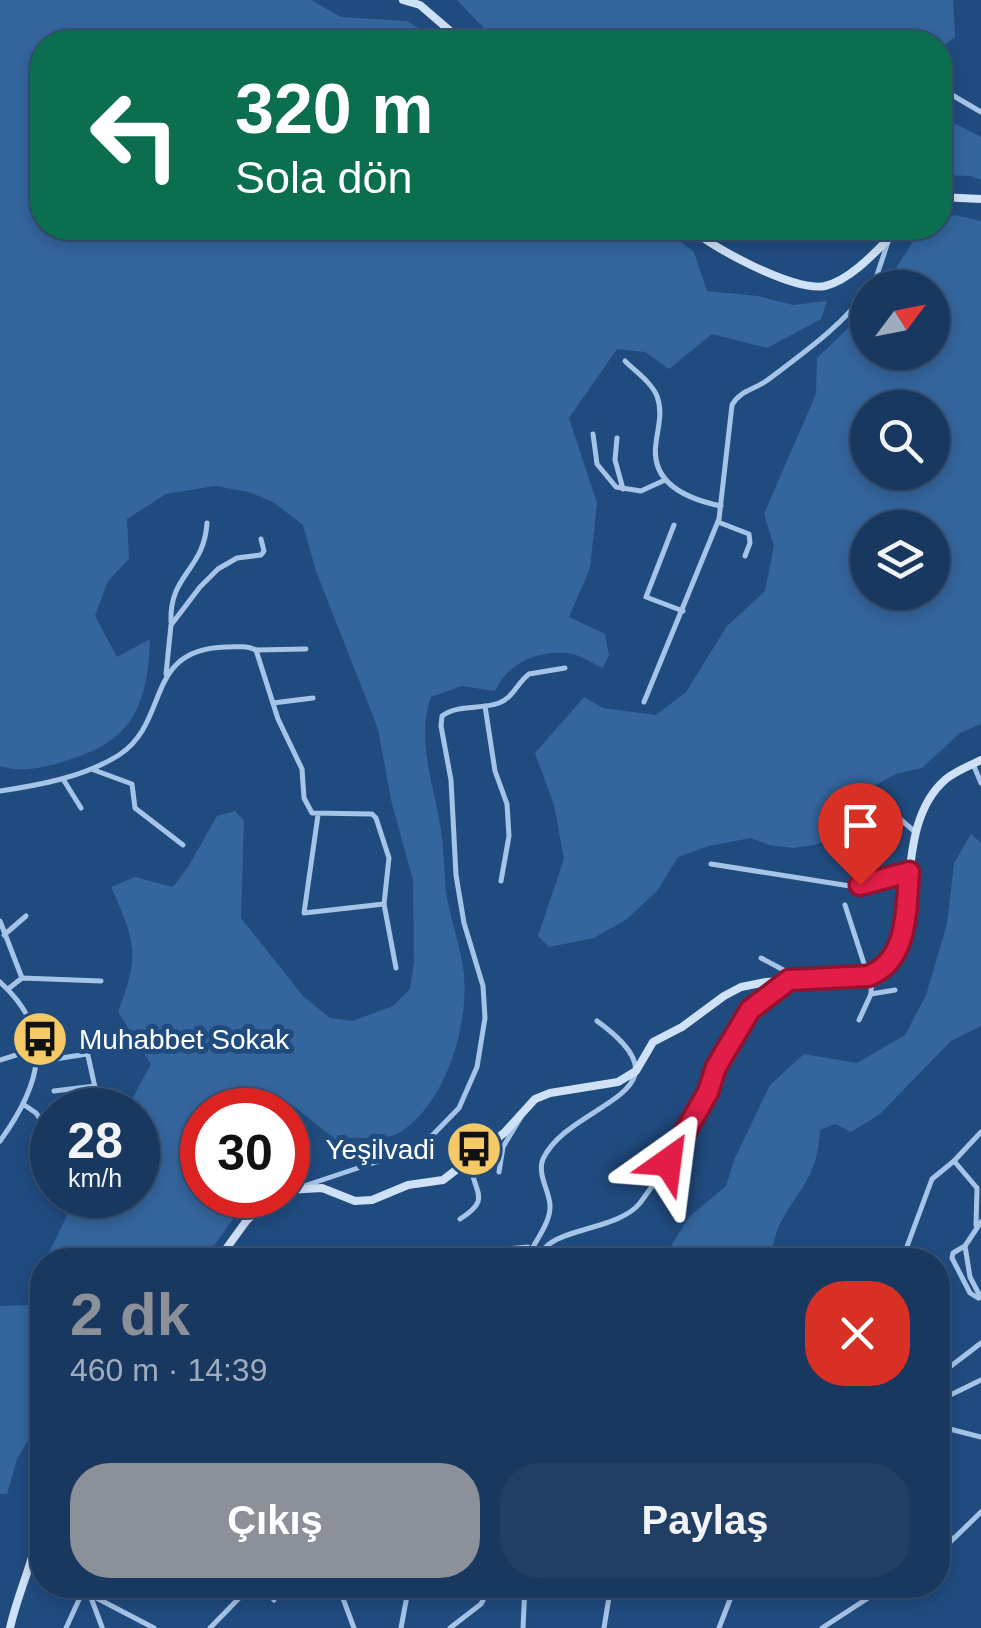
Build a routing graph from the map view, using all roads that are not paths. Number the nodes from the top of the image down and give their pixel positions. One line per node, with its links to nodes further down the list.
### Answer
1 (403, 0): 2 (street)
2 (449, 30)
3 (952, 95): 4 (street)
4 (981, 112)
5 (952, 198): 6 (street)
6 (981, 200)
7 (706, 240): 8 (street)
8 (886, 240)
9 (889, 240): 10 (street)
10 (879, 270)
11 (850, 309): 17 (street)
12 (625, 362): 15 (street)
13 (593, 434): 16 (street)
14 (617, 438): 16 (street)
15 (665, 480): 16 (street); 17 (street)
16 (624, 490)
17 (721, 506): 18 (street)
18 (718, 522): 22 (street); 23 (street)
19 (207, 523): 24 (street)
20 (674, 526): 23 (street)
21 (261, 539): 24 (street)
22 (745, 556)
23 (683, 611): 31 (street)
24 (171, 625): 28 (street)
25 (306, 649): 26 (street)
26 (256, 650): 28 (street); 30 (street)
27 (565, 668): 32 (street)
28 (166, 674): 34 (street)
29 (313, 698): 30 (street)
30 (273, 702): 40 (street)
31 (644, 702)
32 (486, 706): 45 (street); 80 (street)
33 (977, 762): 36 (street); 41 (street)
34 (91, 769): 35 (street); 42 (street)
35 (63, 778): 37 (street); 39 (street)
36 (981, 783)
37 (0, 791)
38 (885, 806): 41 (street)
39 (81, 808)
40 (318, 816): 46 (street); 46 (street)
41 (914, 832): 44 (street)
42 (182, 845)
43 (710, 864): 44 (street)
44 (909, 872): 53 (street)
45 (501, 881)
46 (384, 904): 52 (street)
47 (845, 905): 53 (street)
48 (26, 916): 50 (street)
49 (0, 920): 50 (street)
50 (4, 935): 54 (street)
51 (761, 958): 56 (street)
52 (396, 968)
53 (870, 975): 56 (street); 61 (street)
54 (22, 978): 58 (street); 59 (street)
55 (789, 980): 56 (street); 69 (street); 88 (street)
56 (802, 980)
57 (0, 982): 59 (street)
58 (101, 982)
59 (8, 989): 65 (street)
60 (896, 990): 61 (street)
61 (871, 994): 62 (street)
62 (859, 1020)
63 (597, 1022): 69 (street)
64 (85, 1042): 66 (street)
65 (37, 1048): 68 (street); 72 (street)
66 (88, 1054): 67 (street); 70 (street)
67 (55, 1059)
68 (0, 1060)
69 (636, 1071): 74 (street); 87 (street)
70 (95, 1086): 71 (street)
71 (79, 1088)
72 (24, 1104): 73 (street); 76 (street)
73 (30, 1108)
74 (525, 1110): 77 (street); 79 (street)
75 (981, 1132): 78 (street)
76 (0, 1142)
77 (471, 1156): 81 (street); 83 (street)
78 (954, 1161): 84 (street); 89 (street)
79 (498, 1172)
80 (310, 1184)
81 (310, 1187)
82 (250, 1218): 86 (street)
83 (460, 1219)
84 (978, 1224): 85 (street)
85 (965, 1246): 90 (street); 90 (street)
86 (227, 1248)
87 (532, 1248)
88 (545, 1248)
89 (906, 1248)
90 (981, 1299)
91 (981, 1343): 92 (street)
92 (950, 1367)
93 (981, 1380): 94 (street)
94 (950, 1394)
95 (950, 1429): 96 (street)
96 (981, 1437)
97 (981, 1512): 99 (street)
98 (950, 1538): 99 (street)
99 (956, 1538): 100 (street)
100 (950, 1543)
101 (30, 1558): 114 (street)
102 (80, 1598): 115 (street)
103 (91, 1598): 113 (street)
104 (100, 1598): 116 (street)
105 (238, 1598): 117 (street)
106 (343, 1598): 118 (street)
107 (407, 1598): 119 (street)
108 (484, 1598): 120 (street)
109 (524, 1598): 121 (street)
110 (610, 1598): 122 (street)
111 (729, 1598): 123 (street)
112 (868, 1598): 124 (street)
113 (102, 1627)
114 (10, 1628)
115 (66, 1628)
116 (154, 1628)
117 (210, 1628)
118 (354, 1628)
119 (401, 1628)
120 (450, 1628)
121 (523, 1628)
122 (604, 1628)
123 (720, 1628)
124 (822, 1628)

